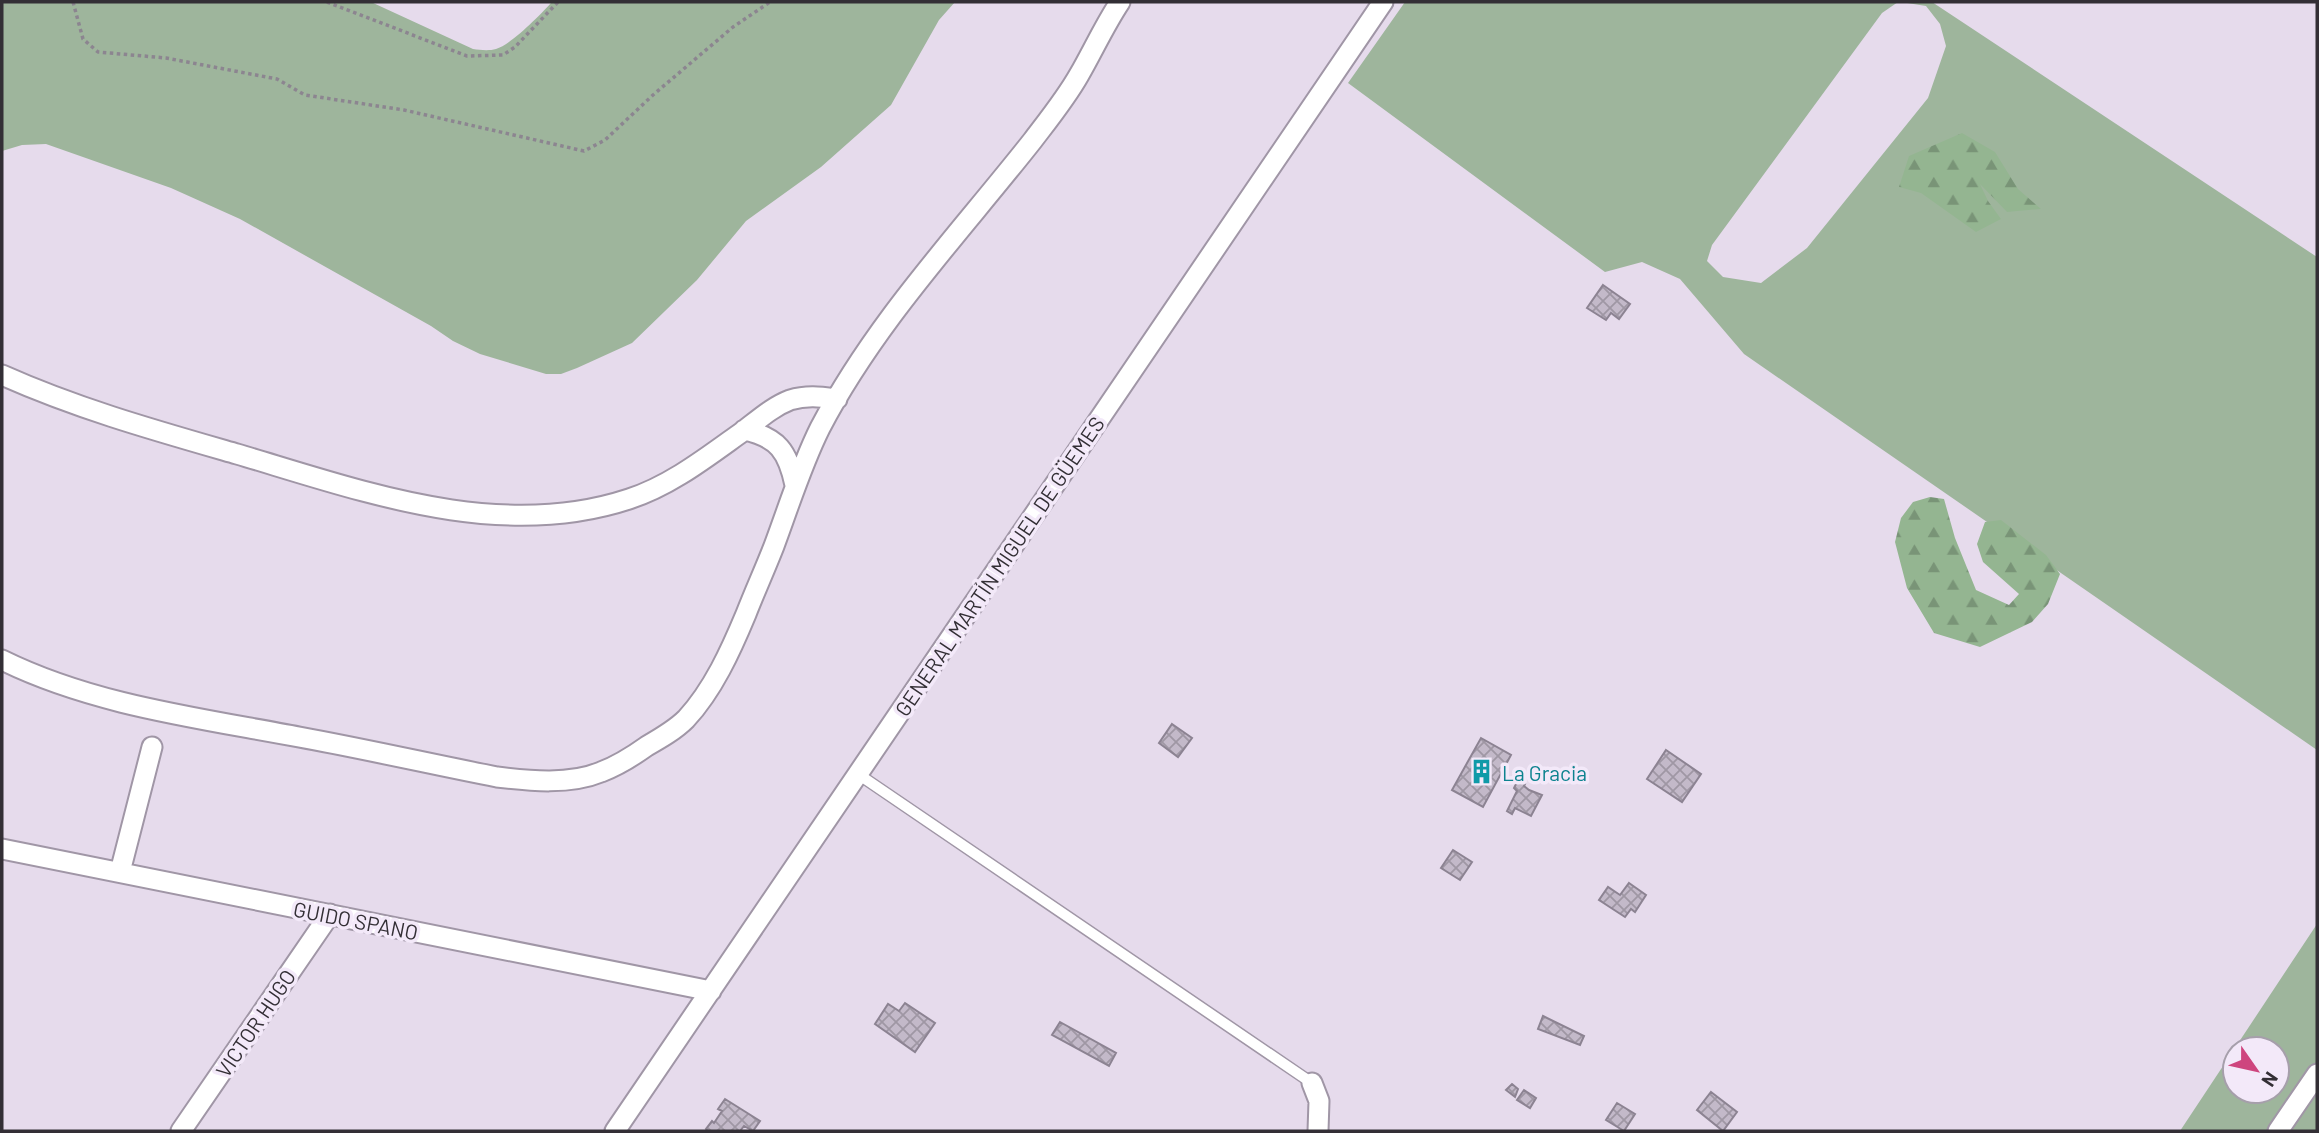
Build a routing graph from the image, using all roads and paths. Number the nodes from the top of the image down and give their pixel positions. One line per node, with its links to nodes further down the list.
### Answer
1 (73, 2): 4 (path)
2 (327, 2): 3 (path)
3 (558, 2)
4 (770, 2)
5 (1120, 2): 8 (street)
6 (1383, 2): 13 (street, GENERAL MARTÍN MIGUEL DE GÜEMES)
7 (2, 375): 9 (street)
8 (837, 399): 9 (street); 10 (street)
9 (744, 430): 10 (street)
10 (795, 485): 11 (street)
11 (2, 660)
12 (152, 747): 15 (street)
13 (858, 774): 17 (street, GENERAL MARTÍN MIGUEL DE GÜEMES); 19 (lane)
14 (2, 849): 15 (street, GUIDO SPANO)
15 (120, 872): 16 (street, GUIDO SPANO)
16 (330, 914): 17 (street, GUIDO SPANO); 20 (street, VICTOR HUGO)
17 (711, 991): 21 (street, GENERAL MARTÍN MIGUEL DE GÜEMES)
18 (2317, 1074): 23 (street)
19 (1312, 1083): 22 (street)
20 (181, 1131)
21 (615, 1131)
22 (1318, 1131)
23 (2278, 1131)

